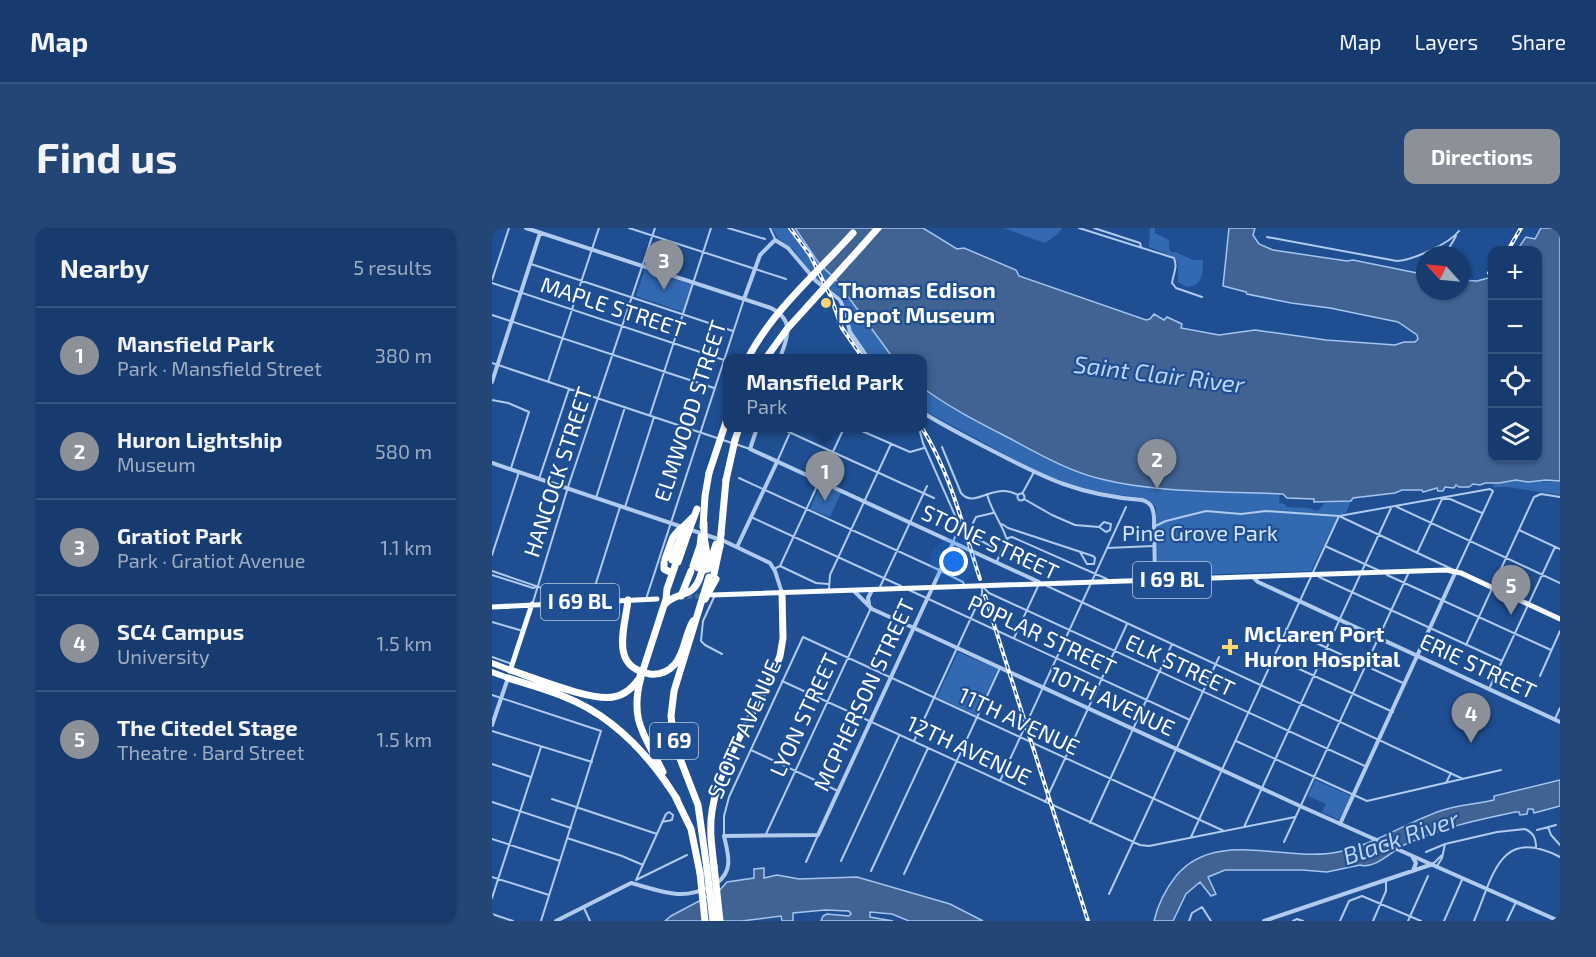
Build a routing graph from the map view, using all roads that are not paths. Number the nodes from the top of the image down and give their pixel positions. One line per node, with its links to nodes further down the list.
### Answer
1 (509, 228): 27 (street)
2 (526, 228): 12 (street)
3 (599, 228): 21 (street)
4 (629, 228): 15 (street)
5 (655, 228): 15 (street, HANCOCK STREET)
6 (711, 228): 22 (street)
7 (728, 228): 17 (street)
8 (770, 228): 18 (street)
9 (878, 228): 44 (highway, bridge)
10 (1079, 228): 20 (street)
11 (1094, 228): 20 (street)
12 (541, 230): 21 (street); 23 (street)
13 (856, 230): 43 (highway, bridge)
14 (1460, 230): 16 (street); 19 (street)
15 (652, 236): 22 (street); 24 (street, HANCOCK STREET)
16 (1267, 237)
17 (765, 239)
18 (775, 240): 25 (street, ELMWOOD STREET); 46 (street)
19 (1450, 246)
20 (1141, 247): 32 (street)
21 (592, 250): 24 (street); 28 (street)
22 (703, 252): 25 (street); 29 (street)
23 (531, 264): 28 (street); 30 (street)
24 (642, 266): 29 (street); 31 (street, HANCOCK STREET)
25 (754, 268): 26 (street); 33 (street, ELMWOOD STREET)
26 (786, 279)
27 (492, 281): 30 (street, MAPLE STREET)
28 (581, 281): 31 (street); 34 (street)
29 (693, 283): 33 (street); 35 (street)
30 (521, 293): 34 (street, MAPLE STREET); 37 (street)
31 (632, 297): 35 (street); 38 (street, HANCOCK STREET)
32 (1202, 297)
33 (744, 299): 39 (street, ELMWOOD STREET); 45 (street)
34 (572, 310): 38 (street, MAPLE STREET); 40 (street)
35 (683, 314): 39 (street); 41 (street)
36 (492, 315): 37 (street)
37 (512, 322): 40 (street); 51 (street)
38 (623, 326): 41 (street, MAPLE STREET); 47 (street, HANCOCK STREET)
39 (733, 331): 42 (street, ELMWOOD STREET)
40 (563, 338): 47 (street); 54 (street)
41 (673, 343): 48 (street, MAPLE STREET); 52 (street)
42 (726, 354)
43 (750, 354)
44 (769, 354)
45 (781, 354)
46 (865, 354)
47 (613, 355): 52 (street); 57 (street, HANCOCK STREET)
48 (723, 360)
49 (492, 363): 51 (street, STONE STREET)
50 (723, 363): 55 (street, ELMWOOD STREET)
51 (497, 365): 53 (street); 54 (street, STONE STREET)
52 (664, 372): 55 (street); 60 (street)
53 (492, 382)
54 (548, 382): 56 (street, STONE STREET)
55 (714, 388): 64 (street, ELMWOOD STREET)
56 (569, 389): 57 (street, STONE STREET); 84 (street)
57 (598, 398): 59 (street, STONE STREET); 87 (street, HANCOCK STREET)
58 (492, 400): 78 (street)
59 (625, 407): 60 (street, STONE STREET); 94 (street)
60 (650, 415): 62 (street, STONE STREET)
61 (927, 415): 80 (street)
62 (654, 417): 64 (street, STONE STREET); 100 (street)
63 (723, 431): 81 (highway, I 69, bridge)
64 (700, 432): 74 (street, STONE STREET); 108 (street, ELMWOOD STREET)
65 (738, 432): 123 (highway, I 69, bridge)
66 (756, 432): 74 (street)
67 (790, 432): 75 (street); 76 (street)
68 (842, 432): 75 (street)
69 (864, 432): 71 (street)
70 (920, 432): 73 (street)
71 (891, 444): 73 (street); 82 (street)
72 (942, 447): 90 (street)
73 (924, 448): 122 (street)
74 (750, 449): 76 (street, STONE STREET)
75 (833, 452): 82 (street); 85 (street)
76 (777, 462): 85 (street, STONE STREET); 88 (street)
77 (492, 463): 78 (street)
78 (511, 469): 79 (street)
79 (519, 472): 84 (street); 134 (street)
80 (1034, 472): 91 (street); 114 (street)
81 (709, 473): 112 (highway, I 69); 119 (highway, I 69, bridge)
82 (878, 473): 89 (street); 99 (street)
83 (739, 478): 88 (street)
84 (539, 479): 87 (street)
85 (819, 481): 99 (street, STONE STREET); 103 (street)
86 (927, 486): 89 (street)
87 (569, 489): 94 (street); 162 (street, HANCOCK STREET)
88 (764, 489): 103 (street); 107 (street)
89 (924, 494): 95 (street); 109 (street)
90 (987, 494): 92 (street); 104 (street)
91 (1023, 494): 92 (street); 96 (street)
92 (1018, 495): 96 (street)
93 (1560, 497): 116 (street)
94 (596, 498): 100 (street)
95 (934, 498)
96 (1024, 499): 113 (street)
97 (1434, 499): 98 (street); 101 (street); 105 (street)
98 (1442, 499): 105 (street); 110 (street)
99 (864, 502): 109 (street, STONE STREET); 115 (street)
100 (623, 506): 108 (street); 180 (street)
101 (1393, 506): 106 (street); 110 (street); 117 (street)
102 (1126, 507): 128 (street)
103 (807, 509): 115 (street); 118 (street)
104 (993, 513): 111 (street); 129 (street)
105 (1482, 513): 121 (street)
106 (1339, 516): 114 (street); 117 (street); 125 (street)
107 (751, 517): 118 (street, POPLAR STREET); 126 (street)
108 (671, 522): 126 (street); 176 (street, ELMWOOD STREET)
109 (910, 523): 122 (street, STONE STREET); 131 (street)
110 (1431, 523): 121 (street); 133 (street)
111 (1002, 524): 120 (street); 132 (street)
112 (688, 526): 140 (highway, I 69); 140 (highway, I 69)
113 (1099, 527)
114 (1153, 527): 124 (street)
115 (852, 530): 131 (street); 135 (street)
116 (1519, 530): 127 (street); 136 (street)
117 (1378, 535): 133 (street); 138 (street)
118 (794, 537): 135 (street, POPLAR STREET); 139 (street)
119 (704, 538): 147 (highway, I 69); 147 (highway, I 69)
120 (1007, 540): 137 (street); 149 (street)
121 (1470, 541): 136 (street); 144 (street)
122 (953, 543): 137 (street, STONE STREET); 142 (street, MCPHERSON STREET)
123 (718, 545): 147 (highway, I 69); 147 (highway)
124 (1154, 546): 128 (street); 154 (street)
125 (1324, 546): 138 (street); 150 (street)
126 (737, 547): 141 (street)
127 (1555, 547): 130 (street); 151 (street)
128 (1107, 548): 149 (street)
129 (996, 549)
130 (1560, 549)
131 (897, 550): 142 (street); 153 (street)
132 (1080, 552): 132 (street)
133 (1417, 553): 144 (street)
134 (492, 555)
135 (838, 558): 153 (street, POPLAR STREET); 159 (street)
136 (1506, 558): 151 (street); 166 (street)
137 (996, 563): 160 (street, STONE STREET)
138 (1365, 564): 145 (street); 148 (street)
139 (780, 566): 141 (street); 159 (street)
140 (672, 567): 185 (highway, I 69)
141 (774, 569): 171 (street)
142 (940, 571): 163 (street); 165 (street, MCPHERSON STREET)
143 (1409, 571): 144 (main road, I 69 BL); 145 (main road, I 69 BL); 157 (street)
144 (1456, 571): 166 (main road, I 69 BL); 177 (street)
145 (1383, 572): 148 (main road, I 69 BL); 157 (street)
146 (492, 573): 162 (street)
147 (705, 573): 172 (highway, I 69); 172 (highway, I 69); 181 (highway, I 69)
148 (1361, 573): 150 (main road, I 69 BL); 170 (street)
149 (1095, 574): 155 (street); 156 (street)
150 (1314, 575): 152 (main road, I 69 BL); 170 (street); 178 (street)
151 (1542, 575): 158 (street); 184 (street)
152 (1253, 577): 154 (main road, I 69 BL); 178 (street, ERIE STREET)
153 (884, 578): 164 (street, POPLAR STREET); 167 (street)
154 (1155, 580): 156 (main road, I 69 BL)
155 (1091, 582): 156 (main road, I 69 BL); 160 (main road, I 69 BL); 182 (street)
156 (1112, 582)
157 (1404, 582): 177 (street); 189 (street)
158 (1560, 583)
159 (829, 584): 169 (street)
160 (1041, 584): 161 (main road, I 69 BL); 182 (street, STONE STREET); 188 (street)
161 (982, 586): 163 (main road, I 69 BL); 188 (street, ELK STREET); 191 (street)
162 (536, 587): 179 (street); 183 (street, HANCOCK STREET)
163 (965, 587): 165 (main road, I 69 BL)
164 (906, 588): 165 (main road, I 69 BL); 167 (main road, I 69 BL); 174 (street, POPLAR STREET)
165 (932, 588): 174 (street, MCPHERSON STREET)
166 (1492, 588): 184 (main road, I 69 BL); 190 (street)
167 (876, 589): 168 (main road, I 69 BL); 187 (street)
168 (854, 591): 169 (main road, I 69 BL); 187 (street, 10TH AVENUE)
169 (829, 592): 171 (main road, I 69 BL)
170 (1352, 592): 189 (street); 193 (street)
171 (782, 593): 181 (main road, I 69 BL); 329 (highway)
172 (683, 595): 185 (highway, I 69)
173 (657, 599): 176 (main road, I 69 BL)
174 (927, 599): 191 (street, POPLAR STREET); 196 (street, MCPHERSON STREET)
175 (628, 600): 176 (main road, I 69 BL); 180 (main road, I 69 BL); 181 (highway)
176 (646, 600)
177 (1442, 600): 190 (street); 197 (street)
178 (1298, 601): 193 (street, ERIE STREET); 198 (street)
179 (583, 602): 180 (main road, I 69 BL); 183 (main road, I 69 BL)
180 (590, 602)
181 (705, 602): 212 (street); 329 (highway, I 69)
182 (1082, 603): 195 (street, STONE STREET); 200 (street)
183 (532, 604): 186 (main road); 199 (main road, HANCOCK STREET / I 69 BL)
184 (1528, 604): 192 (main road, I 69 BL); 202 (street)
185 (664, 606): 227 (highway, I 69)
186 (492, 607)
187 (871, 608): 196 (street, 10TH AVENUE); 217 (street, LYON STREET)
188 (1026, 610): 200 (street, ELK STREET); 204 (street)
189 (1391, 610): 197 (street); 205 (street)
190 (1478, 617): 202 (street); 207 (street)
191 (970, 619): 204 (street, POPLAR STREET); 208 (street)
192 (1560, 619)
193 (1339, 620): 205 (street, ERIE STREET); 209 (street)
194 (492, 622): 199 (street)
195 (1127, 623): 206 (street, STONE STREET); 211 (street)
196 (914, 628): 208 (street, 10TH AVENUE); 231 (street, MCPHERSON STREET)
197 (1430, 628): 207 (street); 213 (street)
198 (1286, 629): 209 (street); 216 (street)
199 (523, 631): 223 (main road, HANCOCK STREET / I 69 BL)
200 (1069, 631): 211 (street, ELK STREET); 218 (street)
201 (1560, 631): 210 (street)
202 (1514, 634): 210 (street); 219 (street)
203 (803, 637): 217 (street, 11TH AVENUE); 233 (street, SCOTT AVENUE)
204 (1014, 638): 218 (street, POPLAR STREET)
205 (1378, 638): 213 (street, ERIE STREET); 222 (street)
206 (1173, 644): 221 (street, STONE STREET); 226 (street)
207 (1466, 645): 219 (street)
208 (957, 648): 224 (street, 10TH AVENUE); 242 (street)
209 (1326, 648): 222 (street); 228 (street)
210 (1551, 650): 229 (street)
211 (1114, 651): 226 (street, ELK STREET); 232 (street)
212 (722, 654)
213 (1418, 656): 234 (street); 237 (street, ERIE STREET)
214 (492, 657): 223 (street)
215 (1219, 657): 221 (street)
216 (1273, 657): 228 (street); 235 (street)
217 (847, 658): 231 (street, 11TH AVENUE); 244 (street, LYON STREET)
218 (1056, 658): 232 (street, POPLAR STREET); 236 (street)
219 (1502, 661): 237 (street)
220 (492, 663): 223 (highway)
221 (1216, 664): 235 (street, STONE STREET); 238 (street)
222 (1366, 666): 234 (street); 239 (street)
223 (511, 667): 227 (highway); 230 (main road, HANCOCK STREET / I 69 BL)
224 (999, 668): 236 (street, 10TH AVENUE); 250 (street)
225 (492, 672): 230 (highway)
226 (1159, 672): 238 (street, ELK STREET); 243 (street)
227 (642, 673): 289 (highway, I 69)
228 (1314, 676): 239 (street); 245 (street)
229 (1540, 676)
230 (507, 678): 241 (street, HANCOCK STREET); 289 (highway)
231 (891, 678): 242 (street, 11TH AVENUE); 252 (street, MCPHERSON STREET)
232 (1102, 679): 243 (street, POPLAR STREET); 247 (street)
233 (782, 681): 244 (street, 12TH AVENUE); 268 (street, SCOTT AVENUE)
234 (1406, 684): 249 (street)
235 (1260, 685): 245 (street, STONE STREET); 248 (street)
236 (1043, 688): 247 (street, 10TH AVENUE); 260 (street)
237 (1488, 689): 254 (street, ERIE STREET)
238 (1202, 692): 248 (street, ELK STREET); 251 (street)
239 (1352, 693): 249 (street); 253 (street)
240 (492, 695): 241 (street)
241 (501, 698): 255 (street, HANCOCK STREET); 272 (street)
242 (934, 698): 250 (street, 11TH AVENUE); 263 (street)
243 (1146, 700): 251 (street, POPLAR STREET); 256 (street)
244 (827, 702): 252 (street, 12TH AVENUE); 277 (street, LYON STREET)
245 (1301, 703): 253 (street, STONE STREET); 258 (street)
246 (1560, 708): 254 (street)
247 (1088, 709): 256 (street, 10TH AVENUE); 269 (street)
248 (1247, 712): 258 (street, ELK STREET); 261 (street)
249 (1392, 712): 262 (street)
250 (977, 718): 260 (street, 11TH AVENUE); 271 (street)
251 (1190, 720): 266 (street)
252 (870, 721): 259 (street, 12TH AVENUE); 286 (street, MCPHERSON STREET)
253 (1340, 721): 262 (street, STONE STREET); 267 (street)
254 (1557, 721)
255 (492, 725)
256 (1133, 729): 266 (street, 10TH AVENUE); 282 (street)
257 (492, 731): 264 (street)
258 (1288, 731): 267 (street, ELK STREET); 270 (street)
259 (899, 735): 263 (street, 12TH AVENUE); 325 (street)
260 (1020, 738): 269 (street, 11TH AVENUE); 283 (street)
261 (1234, 740): 270 (street); 275 (street)
262 (1380, 740): 274 (street); 278 (street, STONE STREET)
263 (914, 741): 265 (street, 12TH AVENUE)
264 (541, 747): 272 (street); 279 (street)
265 (928, 748): 271 (street, 12TH AVENUE); 330 (street)
266 (1176, 749): 275 (street, 10TH AVENUE); 290 (street)
267 (1327, 749): 274 (street, ELK STREET); 280 (street)
268 (751, 750): 277 (street); 310 (street, SCOTT AVENUE)
269 (1065, 759): 282 (street, 11TH AVENUE); 292 (street)
270 (1275, 759): 280 (street); 285 (street)
271 (957, 761): 283 (street, 12TH AVENUE); 332 (street)
272 (592, 762): 294 (street)
273 (492, 764): 279 (street)
274 (1366, 767): 287 (street)
275 (1221, 770): 285 (street, 10TH AVENUE); 297 (street)
276 (1501, 770): 281 (street)
277 (795, 771): 286 (street); 308 (street, LYON STREET)
278 (1451, 773): 281 (street, STONE STREET); 284 (street)
279 (531, 777): 295 (street)
280 (1314, 777): 287 (street); 293 (street)
281 (1463, 778): 284 (street)
282 (1110, 779): 290 (street, 11TH AVENUE); 299 (street)
283 (1000, 781): 292 (street, 12TH AVENUE)
284 (1446, 783): 287 (street)
285 (1262, 788): 293 (street, 10TH AVENUE); 302 (street)
286 (838, 791): 309 (street, MCPHERSON STREET)
287 (1354, 796): 300 (street)
288 (552, 799): 294 (street)
289 (677, 799): 353 (highway, I 69, bridge)
290 (1153, 799): 297 (street, 11TH AVENUE); 314 (street)
291 (492, 802): 295 (street)
292 (1045, 802): 299 (street, 12TH AVENUE)
293 (1300, 806): 296 (street); 300 (street, 10TH AVENUE)
294 (577, 808): 304 (street); 307 (street)
295 (520, 811): 304 (street); 317 (street)
296 (1295, 818): 302 (street); 315 (street)
297 (1198, 820): 306 (street, 11TH AVENUE); 311 (street)
298 (662, 822): 307 (street)
299 (1090, 823): 314 (street, 12TH AVENUE)
300 (1340, 824): 322 (street, 10TH AVENUE)
301 (1556, 825): 303 (street)
302 (1244, 827): 306 (street)
303 (1548, 827): 305 (street); 318 (street)
304 (571, 828): 312 (street)
305 (1537, 830)
306 (1224, 831): 311 (street)
307 (657, 834): 327 (street)
308 (766, 835): 309 (street); 310 (street)
309 (818, 835): 326 (street, MCPHERSON STREET)
310 (724, 836): 338 (street)
311 (1191, 837): 314 (street, 12TH AVENUE)
312 (567, 838): 324 (street); 327 (street)
313 (492, 839): 317 (street)
314 (1133, 842): 340 (street)
315 (1284, 842)
316 (1445, 844): 319 (street); 320 (street); 328 (street)
317 (509, 845): 324 (street); 336 (street)
318 (1560, 845)
319 (1536, 848): 323 (street); 339 (street)
320 (1426, 852)
321 (687, 855): 338 (street)
322 (1411, 856): 328 (street, 10TH AVENUE); 331 (street)
323 (1560, 857)
324 (560, 861): 341 (street)
325 (841, 861)
326 (806, 862)
327 (643, 865): 338 (street)
328 (1435, 865): 331 (street); 335 (street, 10TH AVENUE)
329 (711, 867): 354 (highway, I 69, bridge); 355 (highway, bridge)
330 (872, 871)
331 (1411, 872): 337 (street)
332 (904, 874)
333 (1428, 876): 347 (street)
334 (492, 877): 336 (street)
335 (1463, 878): 339 (street, 10TH AVENUE); 364 (street)
336 (498, 879): 341 (street); 342 (street)
337 (1386, 881): 344 (street); 358 (street)
338 (634, 882): 345 (street)
339 (1488, 889): 343 (street, 10TH AVENUE); 365 (street)
340 (1109, 894)
341 (549, 895): 350 (street)
342 (492, 898)
343 (1516, 901): 366 (street); 367 (street, 10TH AVENUE)
344 (1381, 903): 347 (street); 360 (street); 361 (street)
345 (584, 908): 351 (street); 352 (street)
346 (492, 914): 349 (street)
347 (1410, 916): 362 (street); 363 (street)
348 (1294, 920): 359 (street)
349 (513, 921)
350 (541, 921)
351 (556, 921)
352 (590, 921)
353 (705, 921)
354 (713, 921)
355 (720, 921)
356 (1189, 921): 357 (street)
357 (1212, 921)
358 (1264, 921)
359 (1303, 921)
360 (1340, 921)
361 (1373, 921)
362 (1408, 921)
363 (1421, 921)
364 (1444, 921)
365 (1474, 921)
366 (1507, 921)
367 (1559, 921)

